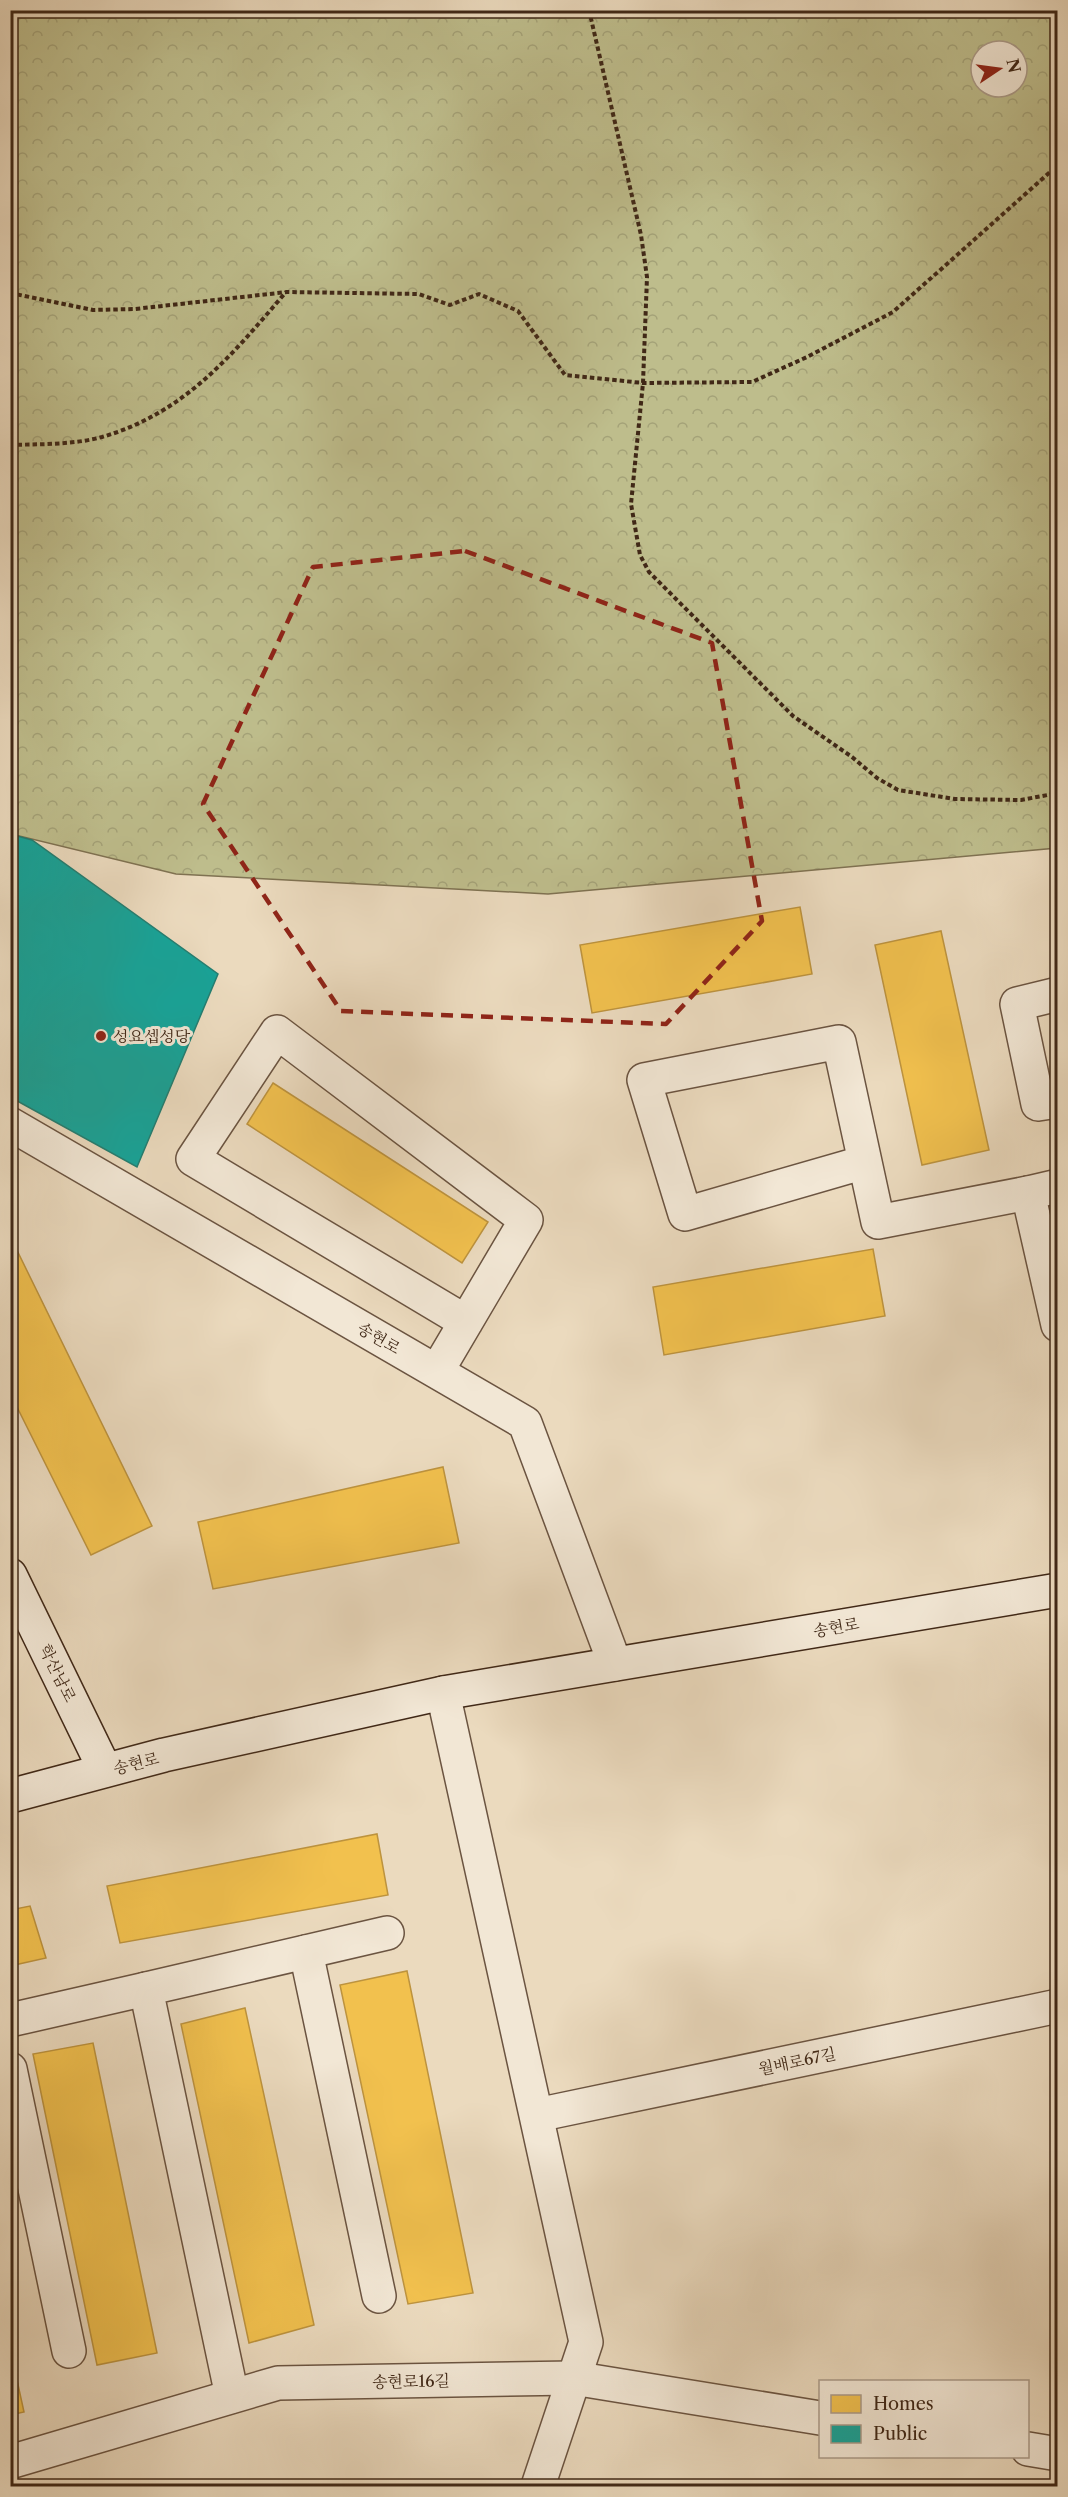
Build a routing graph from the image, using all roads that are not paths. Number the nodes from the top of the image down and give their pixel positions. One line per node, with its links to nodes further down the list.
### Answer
1 (1058, 994): 2 (street)
2 (1058, 1101)
3 (10, 1124): 8 (street, 송현로)
4 (865, 1162): 4 (street); 5 (street)
5 (1043, 1189): 7 (street)
6 (466, 1322): 6 (street); 8 (street)
7 (1058, 1325)
8 (437, 1371): 11 (street, 송현로)
9 (10, 1575): 13 (street, 학산남로)
10 (1058, 1590): 11 (street, 송현로)
11 (615, 1664): 12 (street, 송현로)
12 (443, 1693): 13 (street, 송현로); 21 (street)
13 (105, 1770): 14 (street, 송현로)
14 (10, 1796)
15 (387, 1933): 16 (street)
16 (306, 1952): 17 (street); 22 (street)
17 (146, 1989): 19 (street); 25 (street)
18 (1058, 2006): 21 (street, 월배로67길)
19 (10, 2020)
20 (10, 2069): 23 (street)
21 (537, 2115): 24 (street)
22 (379, 2296)
23 (69, 2350)
24 (573, 2378): 25 (street, 송현로16길); 26 (street, 송현로16길); 30 (street)
25 (232, 2396): 29 (street, 송현로16길)
26 (819, 2418)
27 (1029, 2450): 28 (street)
28 (1058, 2454)
29 (10, 2462)
30 (538, 2487)

